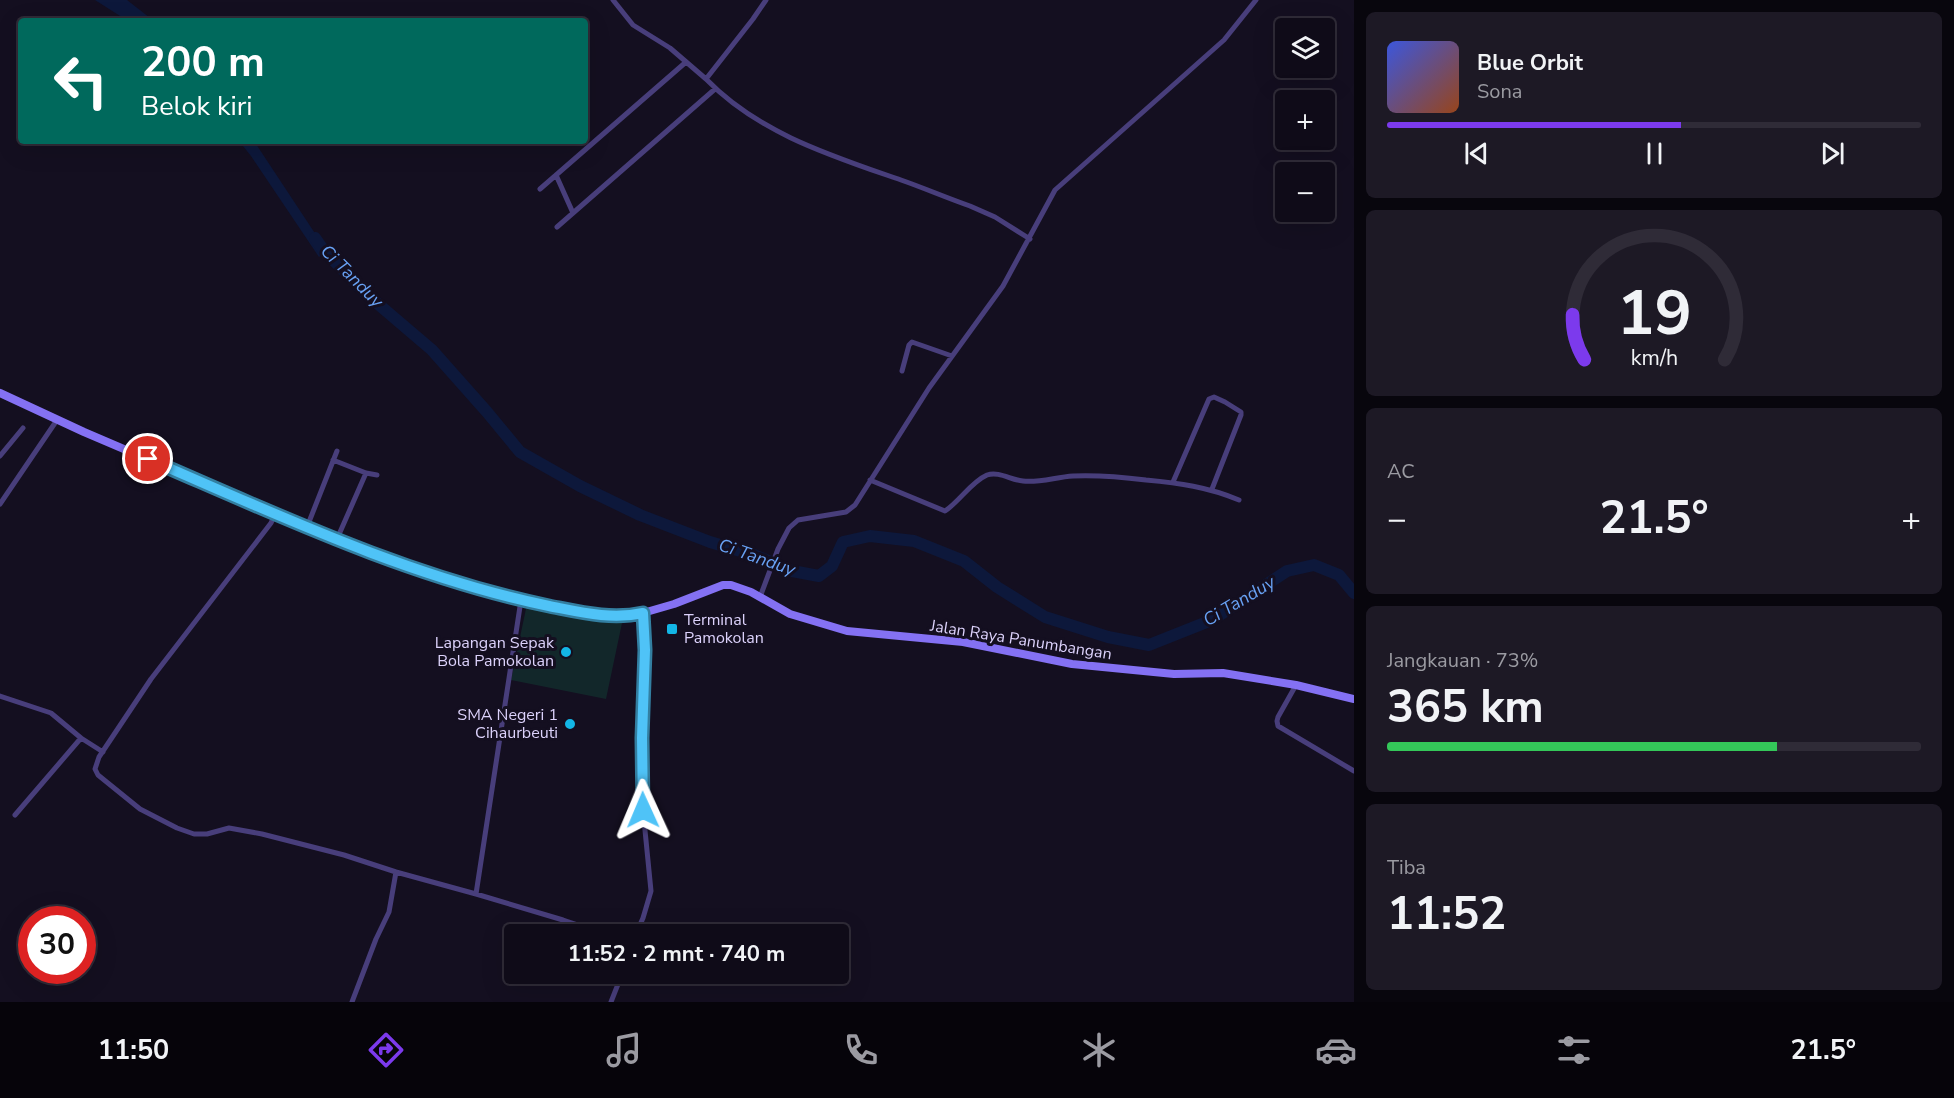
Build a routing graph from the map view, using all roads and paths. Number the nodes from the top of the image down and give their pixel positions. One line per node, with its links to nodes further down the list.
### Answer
1 (613, 0): 4 (street)
2 (766, 0): 5 (street)
3 (1256, 0): 11 (street)
4 (686, 62): 5 (street); 7 (street)
5 (705, 79): 6 (street)
6 (715, 88): 9 (street); 11 (street)
7 (556, 175): 8 (street); 9 (street)
8 (540, 189)
9 (573, 213): 10 (street)
10 (557, 227)
11 (1030, 239): 12 (street)
12 (952, 356): 13 (street); 22 (street)
13 (902, 371)
14 (0, 393): 15 (main road, Jalan Raya Panumbangan)
15 (57, 420): 26 (street); 27 (main road, Jalan Raya Panumbangan)
16 (23, 428): 18 (street)
17 (337, 451): 19 (street)
18 (0, 456)
19 (333, 460): 20 (street); 28 (street)
20 (366, 473): 21 (street); 29 (street)
21 (377, 475)
22 (870, 480): 23 (street); 30 (street)
23 (1173, 482): 24 (street); 24 (street)
24 (1212, 489): 25 (street)
25 (1239, 500)
26 (0, 504)
27 (275, 514): 28 (main road, Jalan Raya Panumbangan); 37 (street)
28 (307, 527): 29 (main road, Jalan Raya Panumbangan)
29 (337, 539): 31 (main road, Jalan Raya Panumbangan)
30 (760, 597): 32 (main road, Jalan Raya Panumbangan); 33 (main road, Jalan Raya Panumbangan)
31 (521, 600): 32 (main road, Jalan Raya Panumbangan); 41 (street)
32 (643, 613): 43 (street)
33 (1296, 685): 35 (main road, Jalan Raya Panumbangan); 38 (street)
34 (0, 696): 36 (street)
35 (1354, 699)
36 (81, 738): 37 (street); 39 (street)
37 (103, 752): 40 (street)
38 (1354, 771)
39 (15, 815)
40 (396, 872): 41 (street); 45 (street)
41 (476, 894): 42 (street)
42 (573, 924)
43 (639, 924)
44 (618, 984): 46 (street)
45 (352, 1002)
46 (611, 1002)

